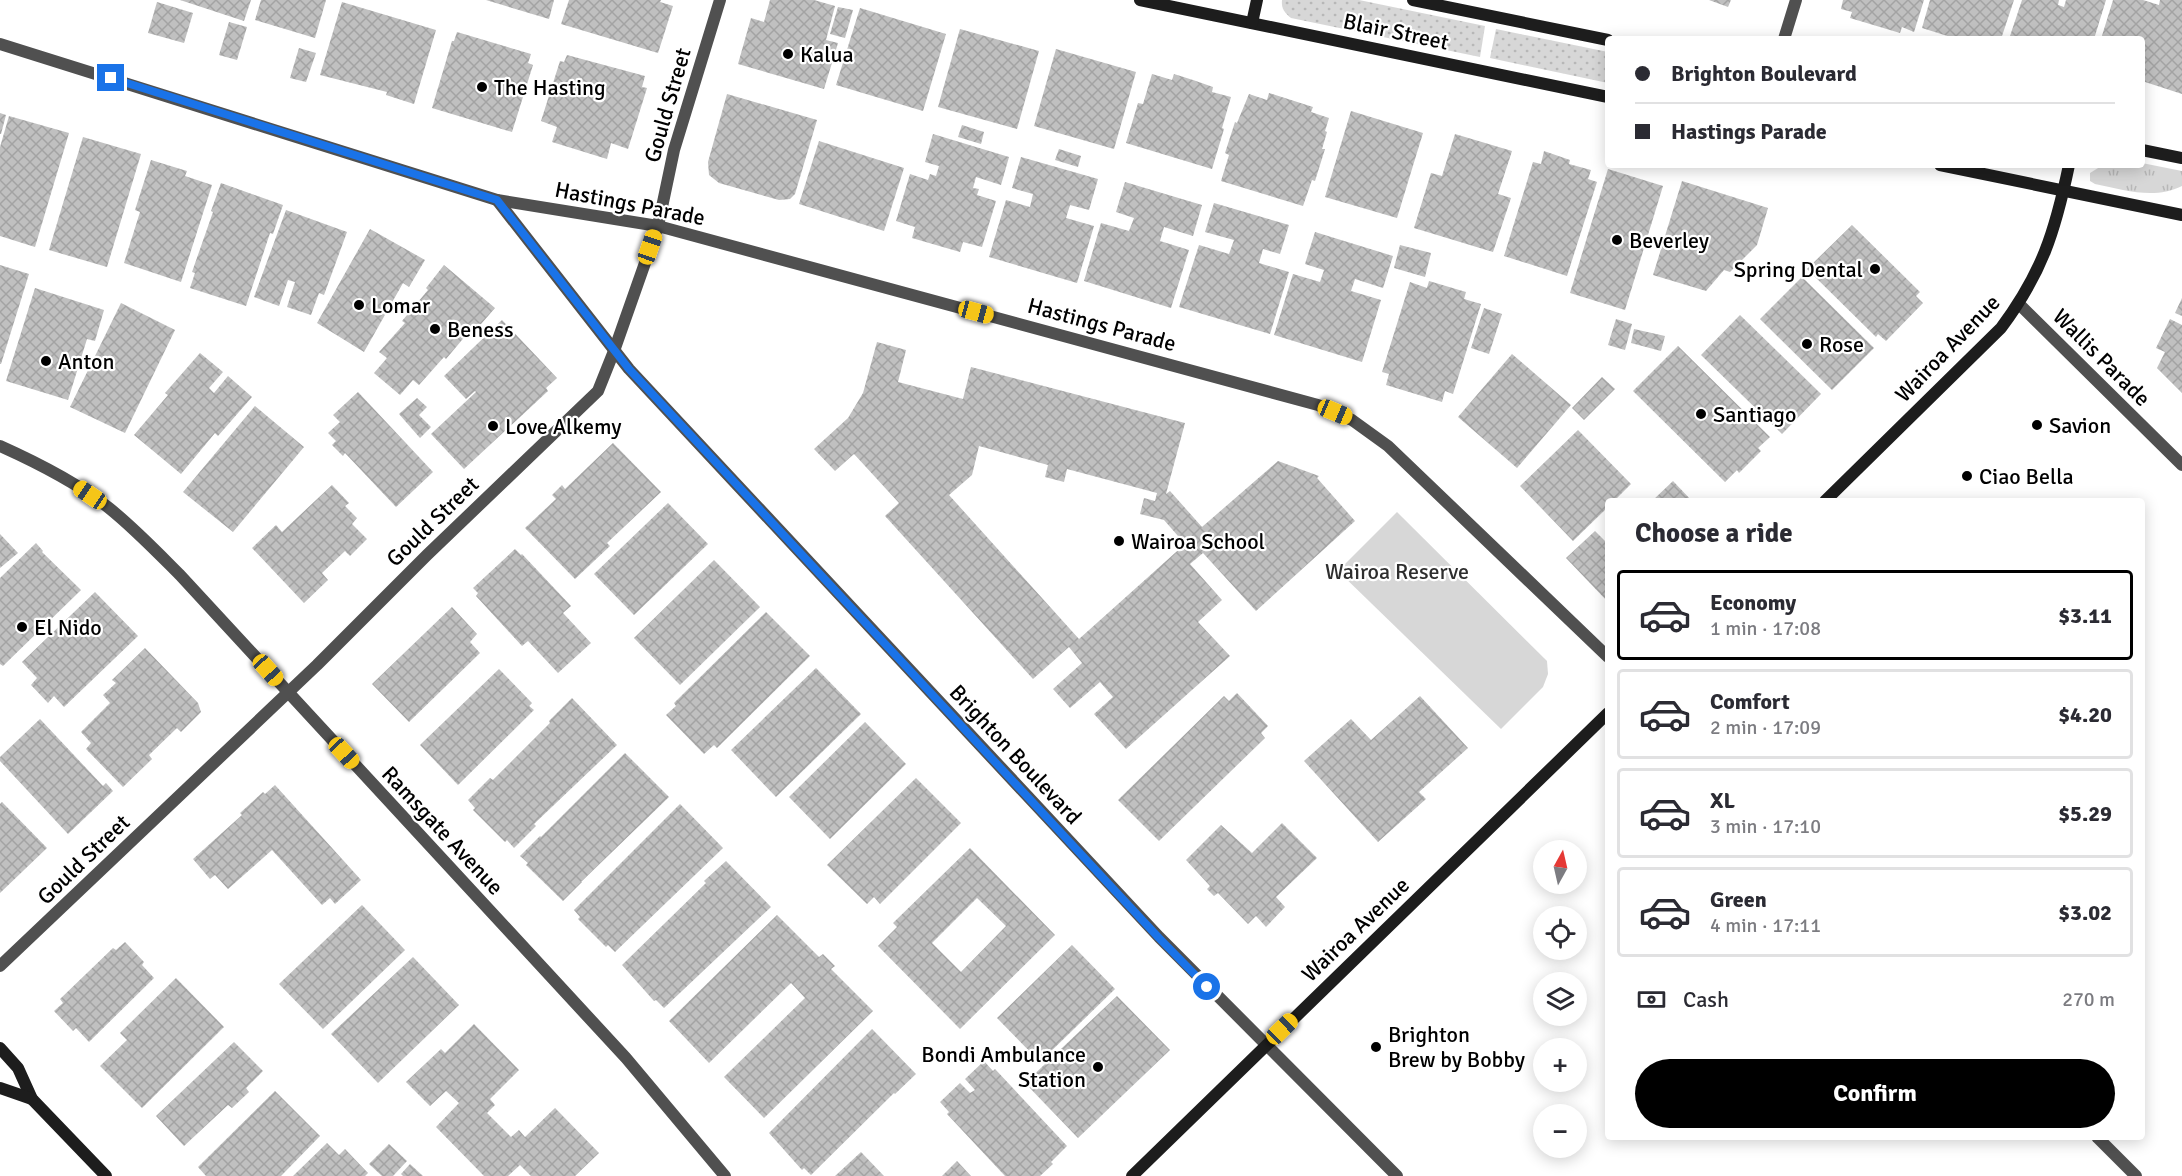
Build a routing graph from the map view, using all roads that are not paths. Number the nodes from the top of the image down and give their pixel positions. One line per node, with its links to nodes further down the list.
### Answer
1 (720, 0): 18 (street, Gould Street)
2 (1140, 0): 6 (street, Blair Street)
3 (1257, 0): 6 (street)
4 (1413, 0): 8 (street, Blair Street)
5 (1796, 0): 7 (street)
6 (1252, 23): 10 (street, Blair Street)
7 (1785, 36)
8 (1605, 39)
9 (0, 44): 16 (street, Hastings Parade)
10 (1605, 96)
11 (2145, 151): 12 (street)
12 (2182, 158)
13 (1955, 168): 15 (street)
14 (2068, 168): 15 (street, Wairoa Avenue)
15 (2064, 190): 17 (street); 19 (street, Wairoa Avenue)
16 (497, 200): 18 (street, Hastings Parade); 20 (street)
17 (2182, 215)
18 (658, 226): 20 (street, Gould Street); 24 (street, Hastings Parade)
19 (2019, 304): 22 (street, Wallis Parade); 23 (street, Wairoa Avenue)
20 (614, 351): 25 (street, Gould Street); 28 (street, Brighton Boulevard)
21 (0, 446): 25 (street, Ramsgate Avenue)
22 (2182, 465)
23 (1828, 498)
24 (1605, 654)
25 (288, 693): 27 (street, Gould Street); 34 (street, Ramsgate Avenue)
26 (1605, 716): 28 (street, Wairoa Avenue)
27 (0, 966)
28 (1264, 1045): 35 (street, Wairoa Avenue); 36 (street, Brighton Boulevard)
29 (0, 1048): 31 (street)
30 (0, 1088): 31 (street)
31 (32, 1100): 33 (street)
32 (2100, 1140): 37 (street)
33 (106, 1176)
34 (725, 1176)
35 (1132, 1176)
36 (1397, 1176)
37 (2136, 1176)

